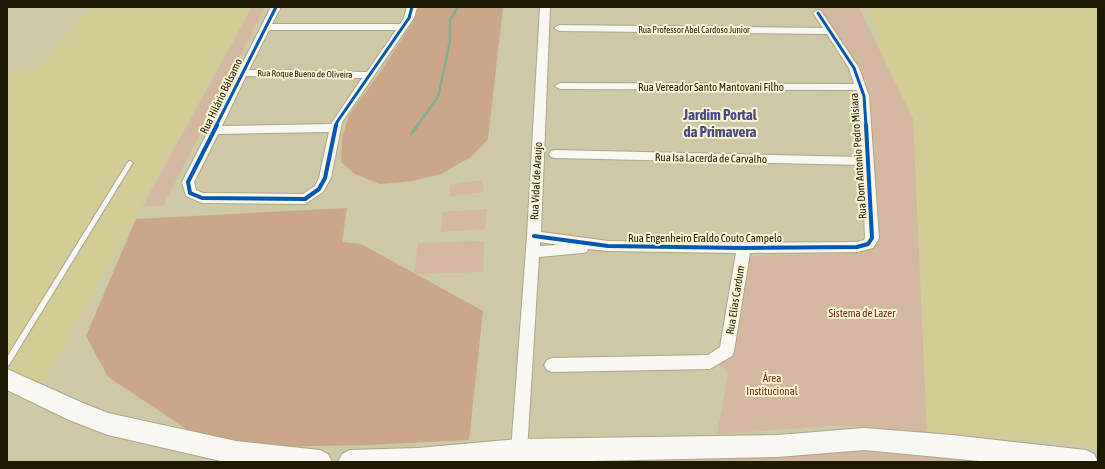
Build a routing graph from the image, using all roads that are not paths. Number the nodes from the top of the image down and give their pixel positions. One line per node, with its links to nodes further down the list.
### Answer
1 (276, 7): 5 (street, Rua Hilário Bálsamo)
2 (412, 7): 6 (street)
3 (545, 7): 18 (street, Rua Vidal de Araujo)
4 (818, 14): 8 (street, Rua Dom Antonio Pedro Misiara)
5 (265, 27): 6 (street); 9 (street, Rua Hilário Bálsamo)
6 (403, 27): 10 (street)
7 (559, 28): 8 (street, Rua Professor Abel Cardoso Junior)
8 (829, 31): 12 (street, Rua Dom Antonio Pedro Misiara)
9 (241, 73): 10 (street, Rua Roque Bueno de Oliveira); 14 (street, Rua Hilário Bálsamo)
10 (369, 75): 13 (street)
11 (560, 86): 12 (street, Rua Vereador Santo Mantovani Filho)
12 (862, 87): 16 (street, Rua Dom Antonio Pedro Misiara)
13 (335, 128): 14 (street); 14 (street, Rua Hilário Bálsamo)
14 (214, 130)
15 (555, 154): 16 (street, Rua Isa Lacerda de Carvalho)
16 (868, 161): 19 (street, Rua Dom Antonio Pedro Misiara)
17 (130, 163): 23 (lane)
18 (534, 236): 20 (street, Rua Engenheiro Eraldo Couto Campelo); 22 (street, Rua Vidal de Araujo)
19 (872, 238): 21 (street, Rua Engenheiro Eraldo Couto Campelo)
20 (608, 246): 21 (street, Rua Engenheiro Eraldo Couto Campelo); 22 (street, Rua Engenheiro Eraldo Couto Campelo)
21 (744, 248): 24 (street, Rua Elias Cardum)
22 (532, 252): 26 (street, Rua Vidal de Araujo)
23 (7, 363)
24 (552, 365)
25 (7, 379): 27 (main road)
26 (520, 451): 28 (main road); 29 (main road)
27 (320, 462)
28 (350, 462)
29 (1086, 462)

